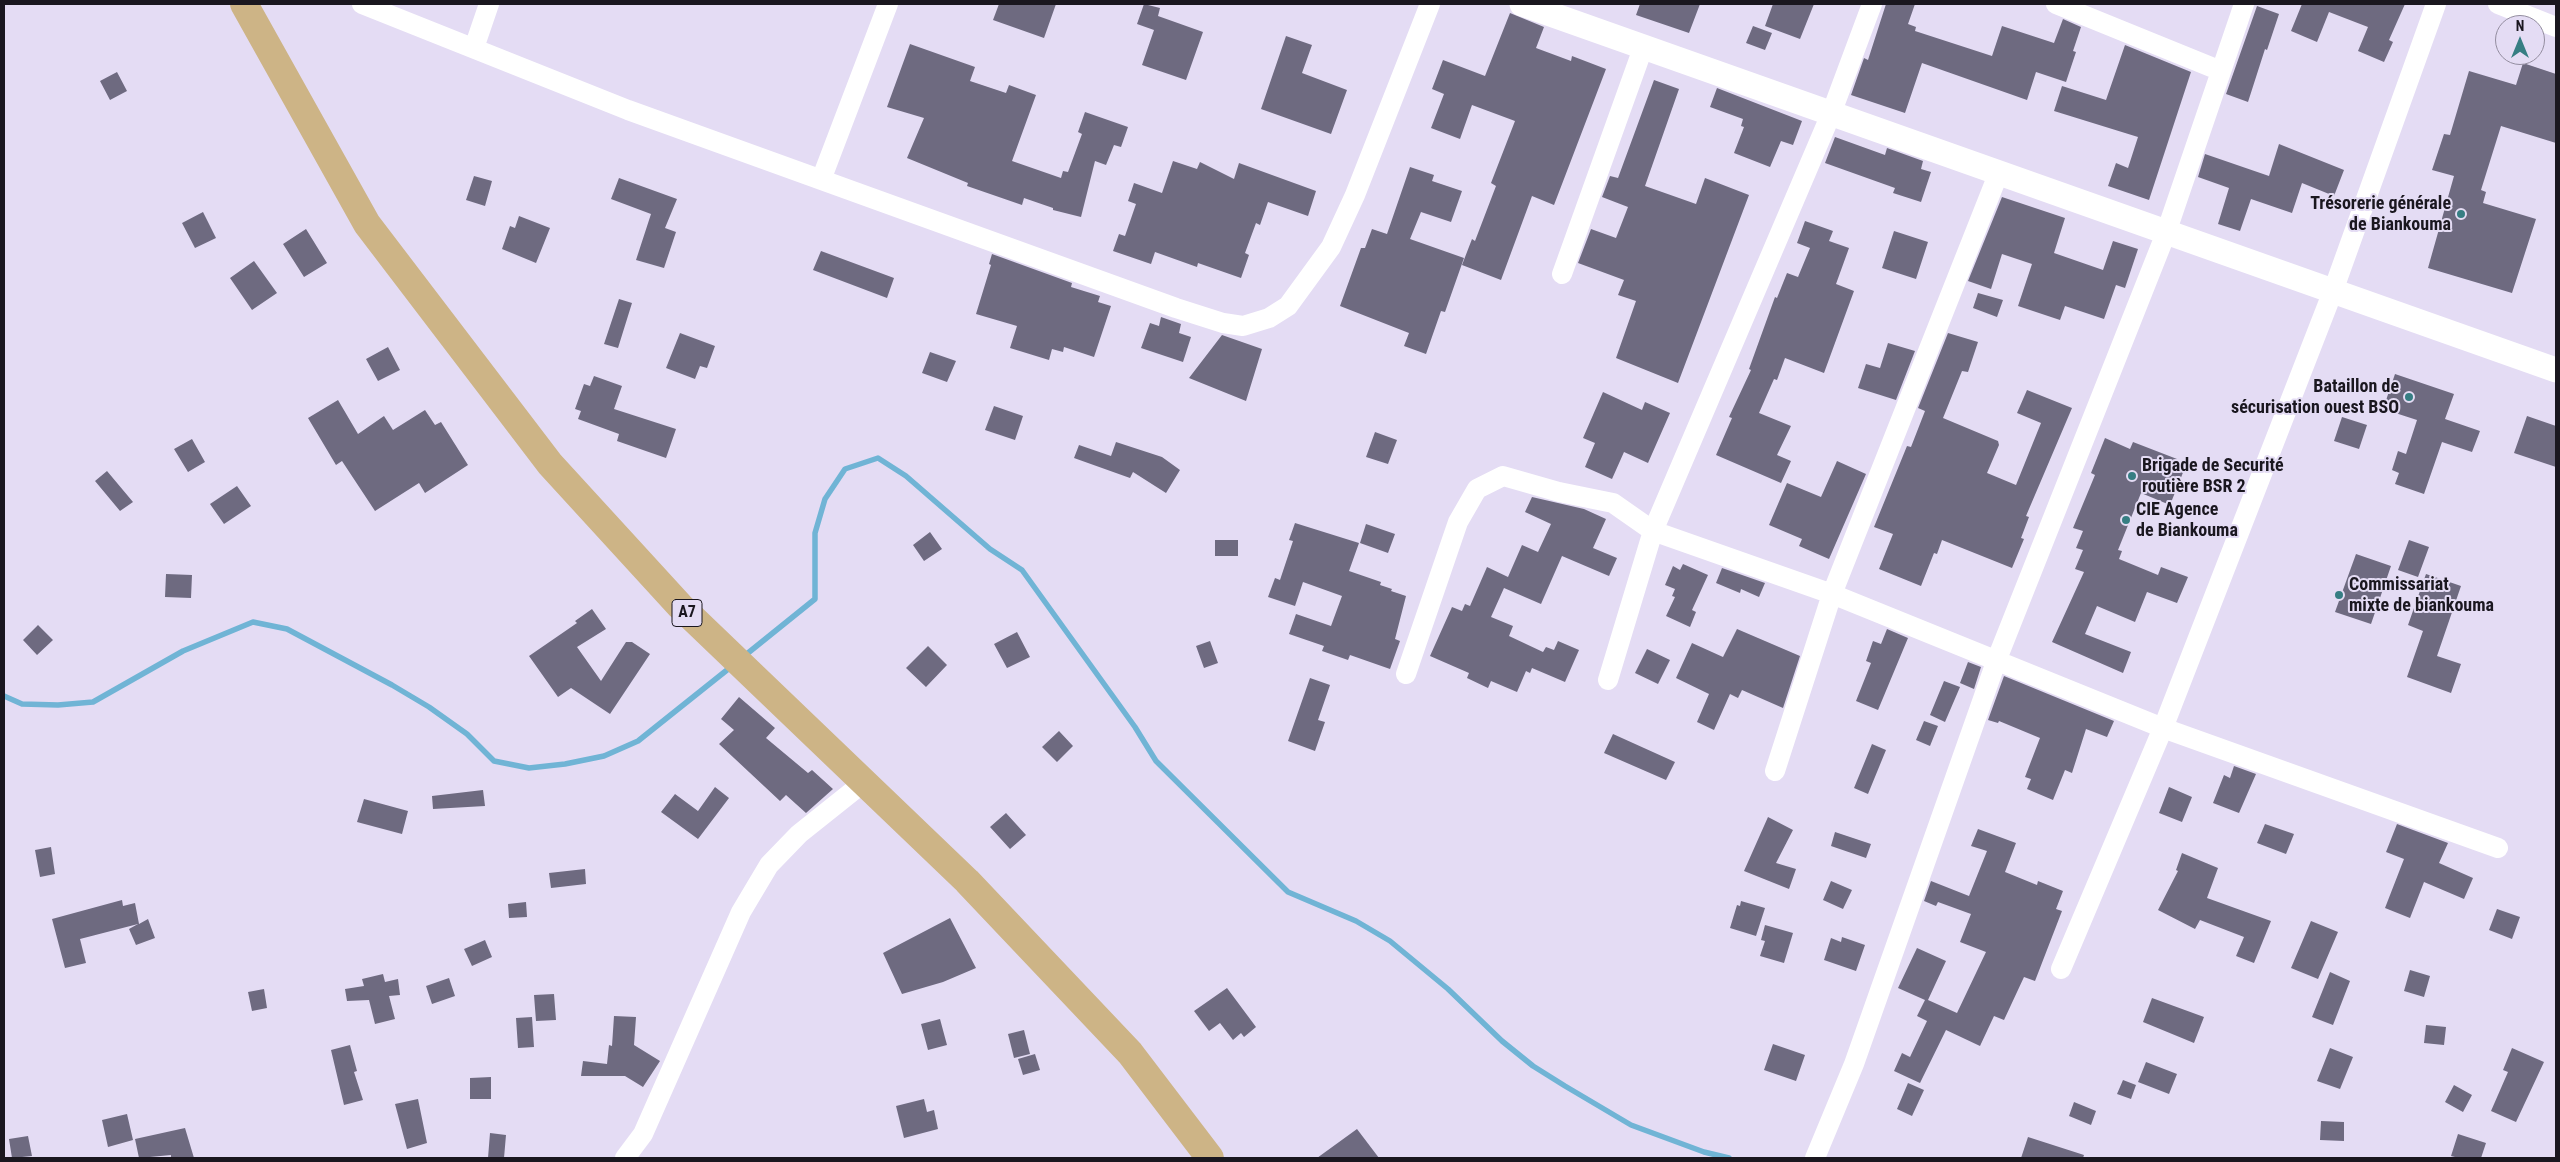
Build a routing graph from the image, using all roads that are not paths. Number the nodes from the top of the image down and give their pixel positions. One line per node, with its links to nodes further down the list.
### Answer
1 (244, 4): 30 (main road, A7)
2 (362, 4): 13 (street)
3 (489, 4): 13 (street)
4 (888, 4): 18 (street)
5 (1430, 4): 18 (street)
6 (1522, 4): 14 (street)
7 (1872, 4): 16 (street)
8 (2056, 4): 15 (street)
9 (2244, 4): 15 (street)
10 (2436, 4): 21 (street)
11 (2498, 4): 12 (street)
12 (2556, 27)
13 (474, 48): 18 (street)
14 (1643, 48): 16 (street); 20 (street)
15 (2221, 71): 19 (street)
16 (1831, 114): 17 (street); 23 (street)
17 (1999, 172): 19 (street); 24 (street)
18 (821, 180)
19 (2166, 233): 21 (street); 25 (street)
20 (1562, 274)
21 (2333, 291): 22 (street); 28 (street)
22 (2556, 370)
23 (1653, 531): 24 (street); 26 (street); 27 (street)
24 (1832, 594): 25 (street); 29 (street)
25 (1996, 659): 28 (street); 35 (street)
26 (1406, 674)
27 (1608, 680)
28 (2163, 728): 31 (street); 32 (street)
29 (1775, 771)
30 (863, 783): 33 (street); 34 (main road, A7)
31 (2498, 848)
32 (2061, 969)
33 (625, 1158)
34 (1210, 1158)
35 (1815, 1158)

